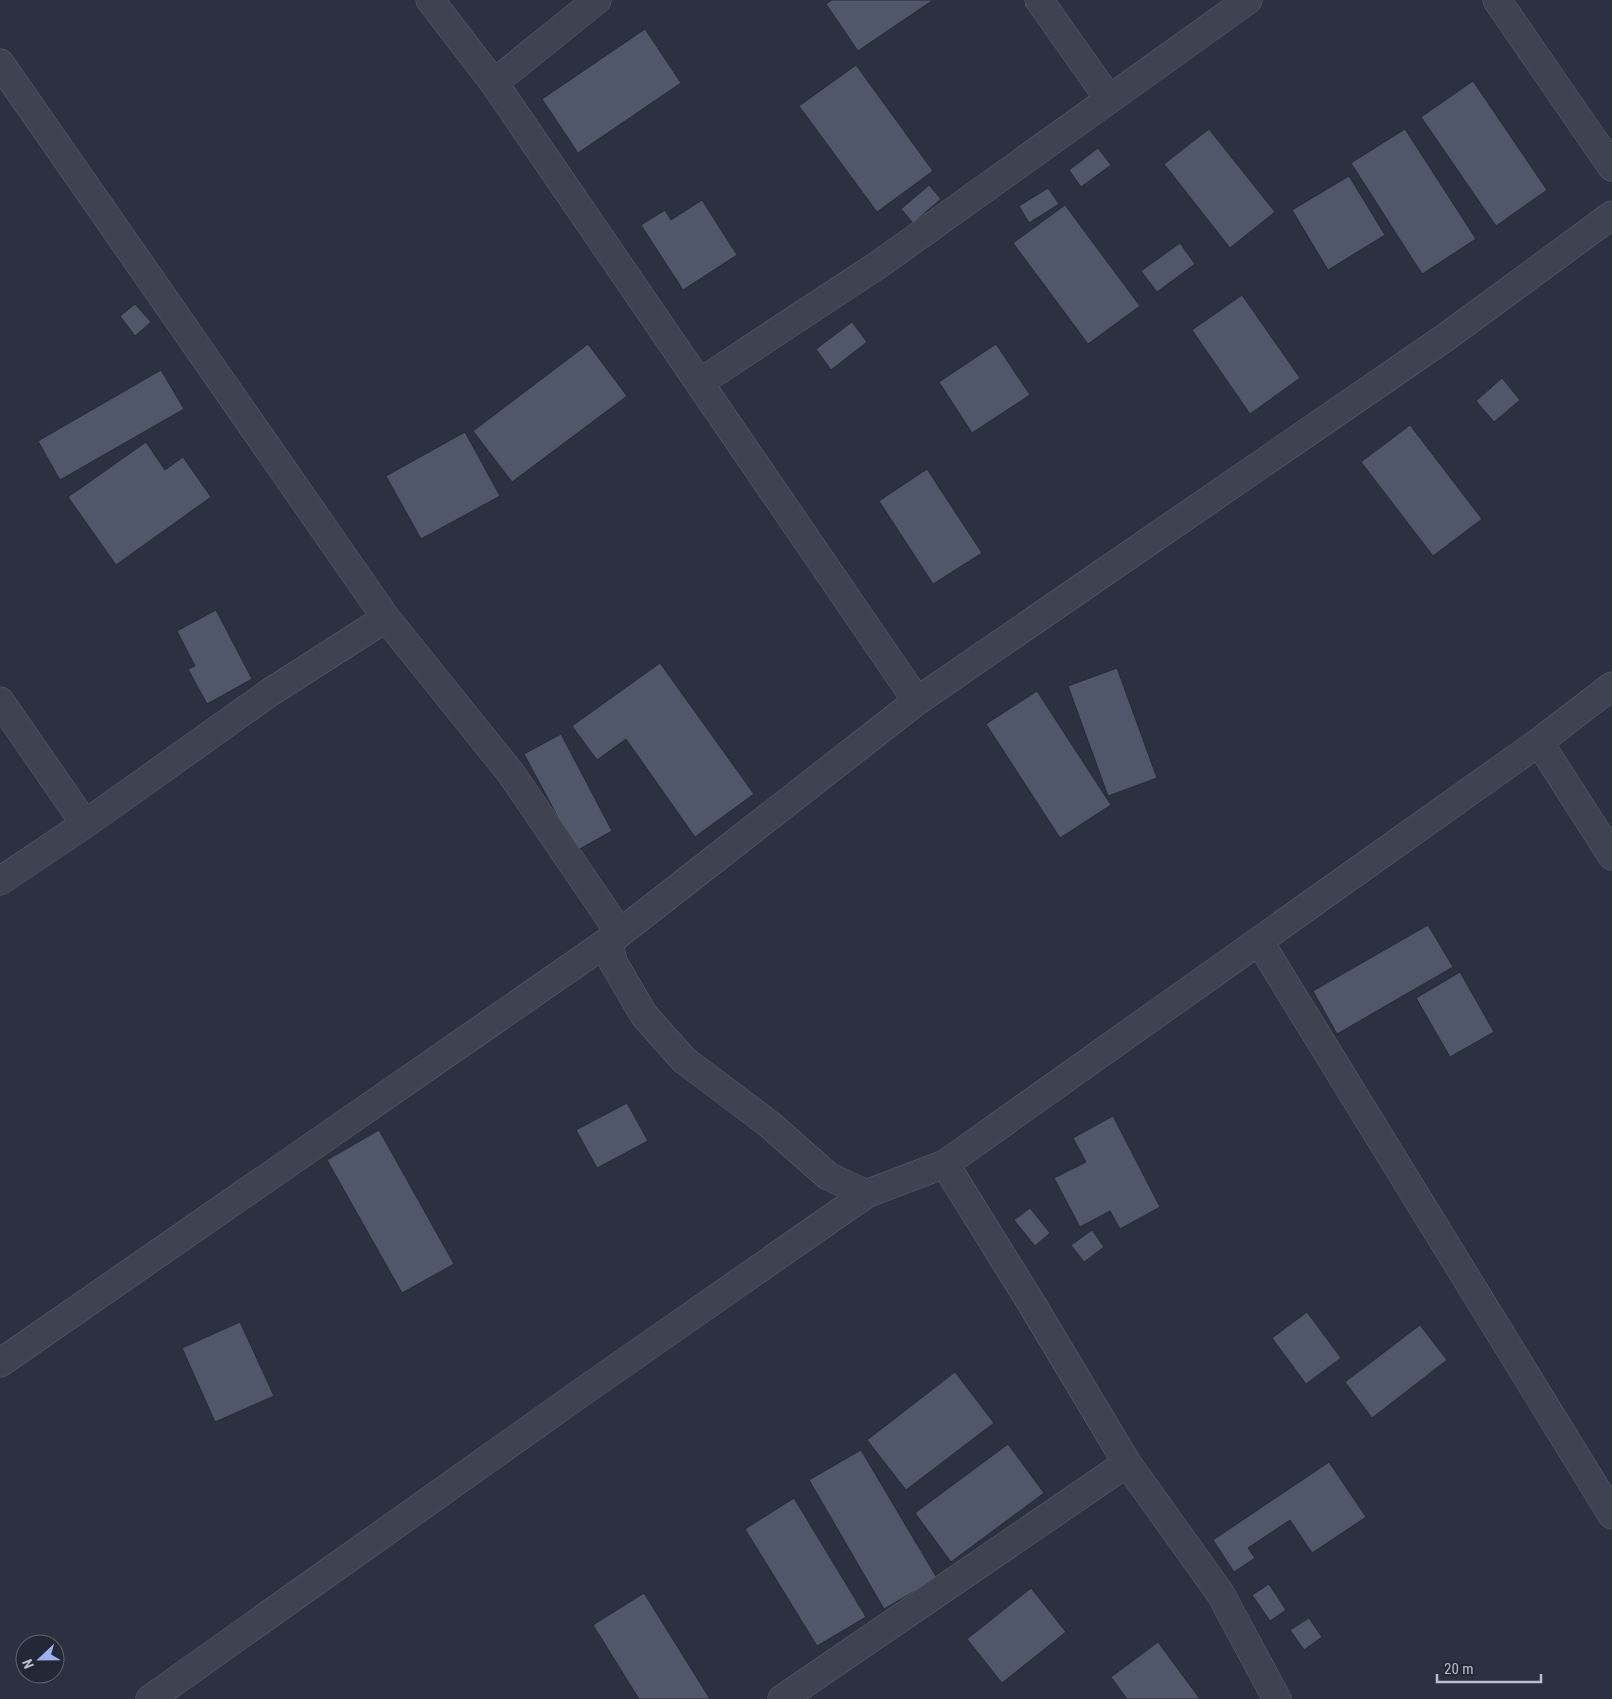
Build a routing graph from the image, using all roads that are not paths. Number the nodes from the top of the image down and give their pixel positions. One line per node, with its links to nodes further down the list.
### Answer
1 (430, 0): 7 (street)
2 (597, 0): 7 (street)
3 (1039, 0): 8 (street)
4 (1248, 0): 8 (street)
5 (1497, 0): 9 (street)
6 (0, 63): 12 (street)
7 (494, 83): 11 (street)
8 (1109, 99): 11 (street)
9 (1612, 167)
10 (1612, 215): 14 (street)
11 (699, 382): 14 (street)
12 (386, 618): 17 (street); 20 (street)
13 (1612, 686): 16 (street)
14 (916, 701): 20 (street)
15 (0, 702): 17 (street)
16 (1539, 742): 18 (street); 21 (street)
17 (85, 824): 19 (street)
18 (1612, 856)
19 (0, 881)
20 (620, 933): 23 (street); 24 (street)
21 (1258, 941): 22 (street); 26 (street)
22 (945, 1164): 23 (street); 25 (street)
23 (866, 1194): 27 (street)
24 (0, 1363)
25 (1127, 1463): 28 (street); 29 (street)
26 (1612, 1515)
27 (150, 1699)
28 (782, 1699)
29 (1277, 1699)

